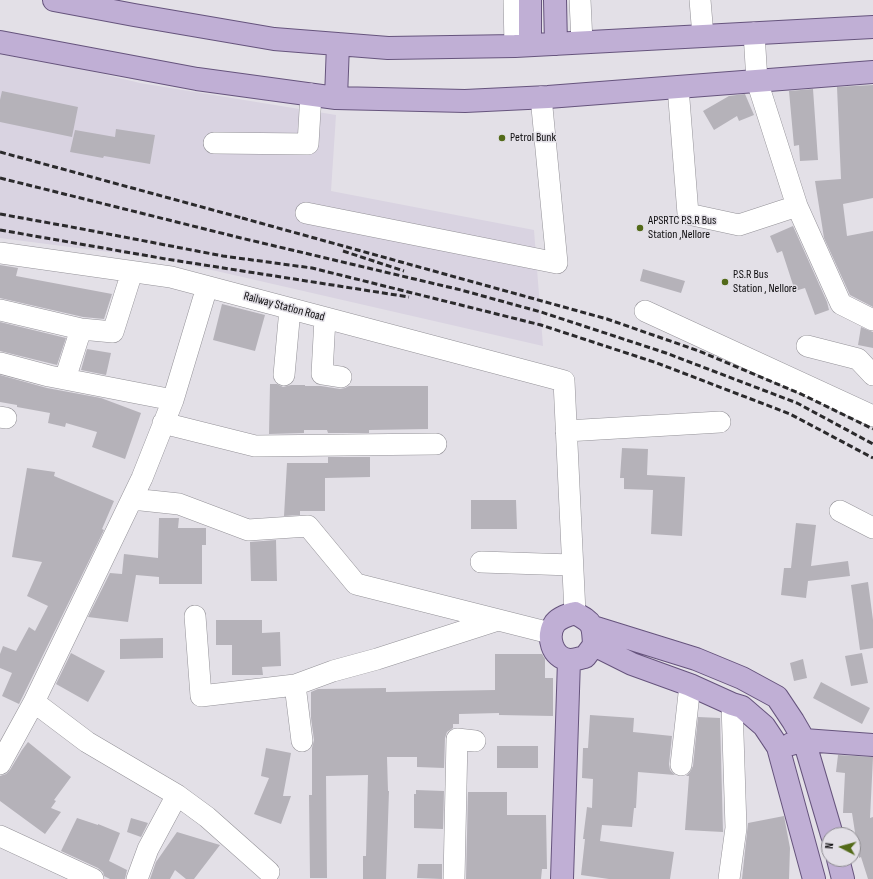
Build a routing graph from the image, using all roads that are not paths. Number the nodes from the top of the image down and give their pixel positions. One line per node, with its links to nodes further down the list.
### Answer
1 (54, 0): 13 (main road)
2 (514, 0): 10 (street)
3 (530, 0): 10 (main road)
4 (580, 0): 9 (street)
5 (700, 0): 11 (street)
6 (555, 10): 14 (main road)
7 (873, 27): 8 (main road)
8 (754, 33): 11 (main road); 16 (street)
9 (582, 34): 11 (main road); 14 (main road)
10 (523, 35): 13 (main road); 14 (main road)
11 (704, 36)
12 (0, 42): 18 (main road)
13 (338, 44): 20 (main road)
14 (556, 44)
15 (873, 72): 16 (main road)
16 (758, 81): 17 (main road); 22 (street)
17 (678, 87): 19 (main road); 22 (street)
18 (311, 94): 20 (main road); 21 (street)
19 (541, 97): 20 (main road); 23 (street)
20 (336, 98)
21 (214, 143)
22 (797, 206): 31 (street)
23 (306, 213)
24 (0, 253): 25 (street, Railway Station Road)
25 (132, 272): 26 (street, Railway Station Road); 32 (street)
26 (207, 287): 27 (street, Railway Station Road); 39 (street)
27 (290, 309): 30 (street, Railway Station Road); 35 (street)
28 (0, 310): 32 (street)
29 (645, 311): 40 (street)
30 (326, 318): 37 (street); 43 (street, Railway Station Road)
31 (873, 320)
32 (81, 329): 38 (street)
33 (807, 346): 36 (street)
34 (0, 363): 38 (street)
35 (284, 375)
36 (873, 375)
37 (340, 377)
38 (65, 379): 39 (street)
39 (173, 400): 42 (street)
40 (873, 416)
41 (720, 422): 43 (street)
42 (164, 423): 44 (street); 45 (street)
43 (566, 431): 49 (street)
44 (436, 444)
45 (132, 499): 52 (street); 58 (street)
46 (840, 511): 47 (street)
47 (873, 528)
48 (481, 562): 49 (street)
49 (572, 565): 50 (street)
50 (575, 613): 53 (main road); 54 (main road)
51 (195, 616): 56 (street)
52 (498, 620): 53 (street); 56 (street)
53 (550, 633): 55 (main road)
54 (594, 636): 55 (main road); 57 (main road); 60 (main road)
55 (569, 660): 75 (main road)
56 (295, 685): 61 (street)
57 (690, 685): 59 (main road); 66 (street)
58 (34, 702): 65 (street); 67 (street)
59 (732, 704): 64 (main road); 76 (street)
60 (804, 740): 63 (main road); 64 (main road); 68 (main road)
61 (302, 741)
62 (475, 741): 74 (street)
63 (873, 745)
64 (778, 747): 77 (main road)
65 (0, 764)
66 (681, 765)
67 (177, 795): 71 (street); 73 (street)
68 (830, 827)
69 (0, 836): 72 (street)
70 (840, 867): 78 (main road)
71 (272, 877)
72 (93, 879)
73 (137, 879)
74 (454, 879)
75 (562, 879)
76 (729, 879)
77 (814, 879)
78 (843, 879)

